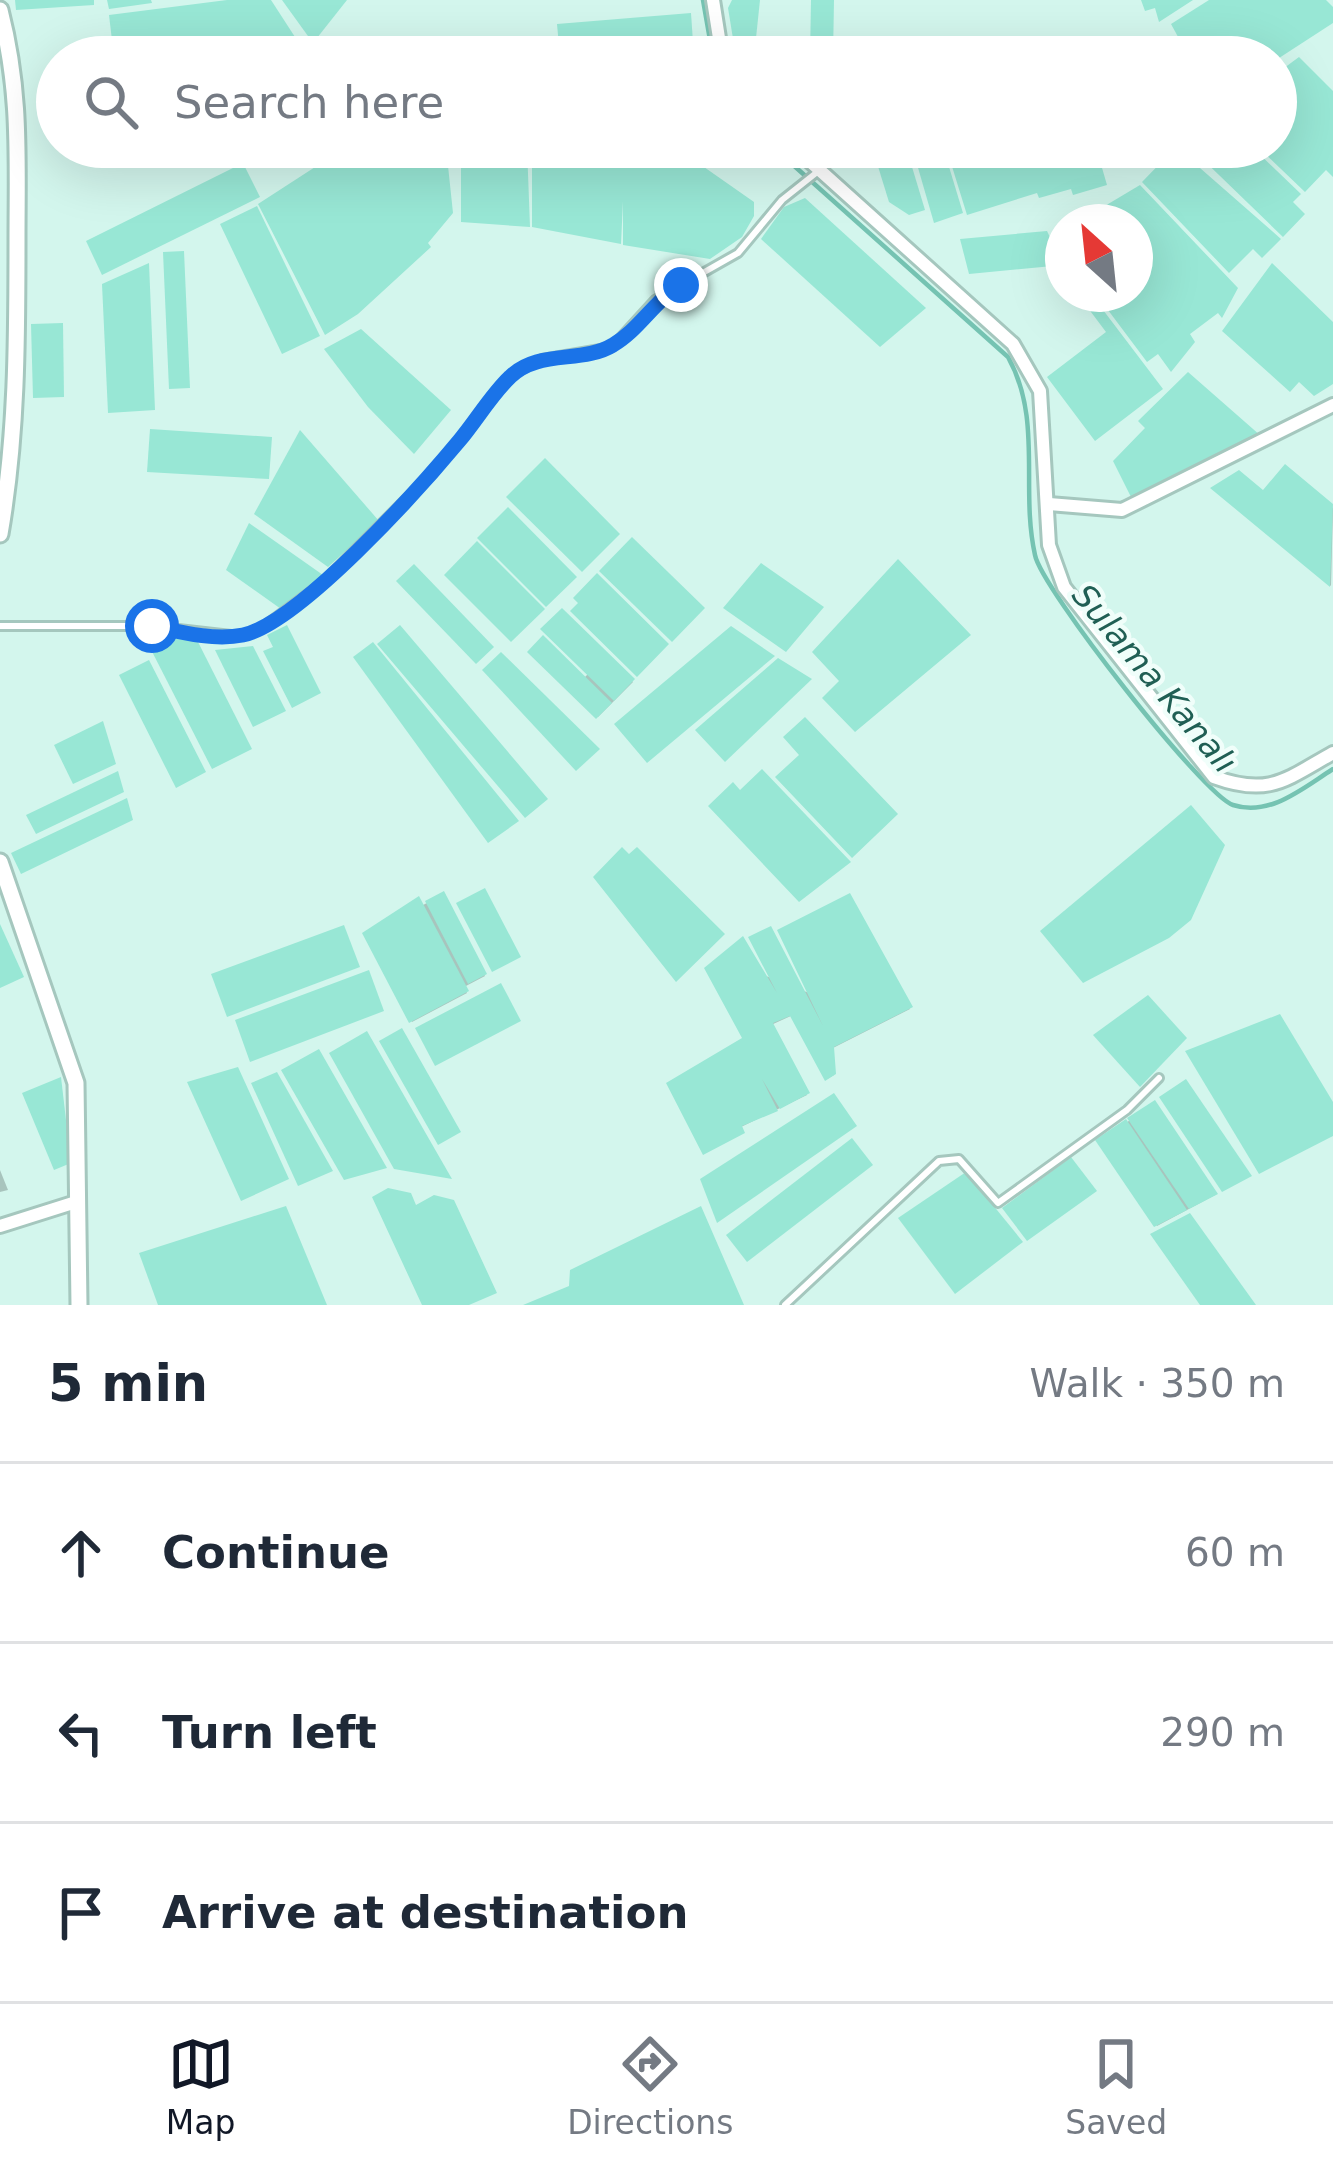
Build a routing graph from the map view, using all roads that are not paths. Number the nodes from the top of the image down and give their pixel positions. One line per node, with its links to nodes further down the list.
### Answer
1 (712, 0): 3 (street)
2 (0, 10): 7 (street)
3 (718, 36)
4 (821, 169): 6 (street); 8 (lane)
5 (1333, 404): 6 (street)
6 (1049, 504): 9 (street)
7 (0, 534)
8 (0, 626)
9 (1333, 752)
10 (0, 862): 12 (street)
11 (1159, 1078): 15 (lane)
12 (76, 1202): 13 (street); 14 (street)
13 (0, 1226)
14 (79, 1305)
15 (784, 1305)

